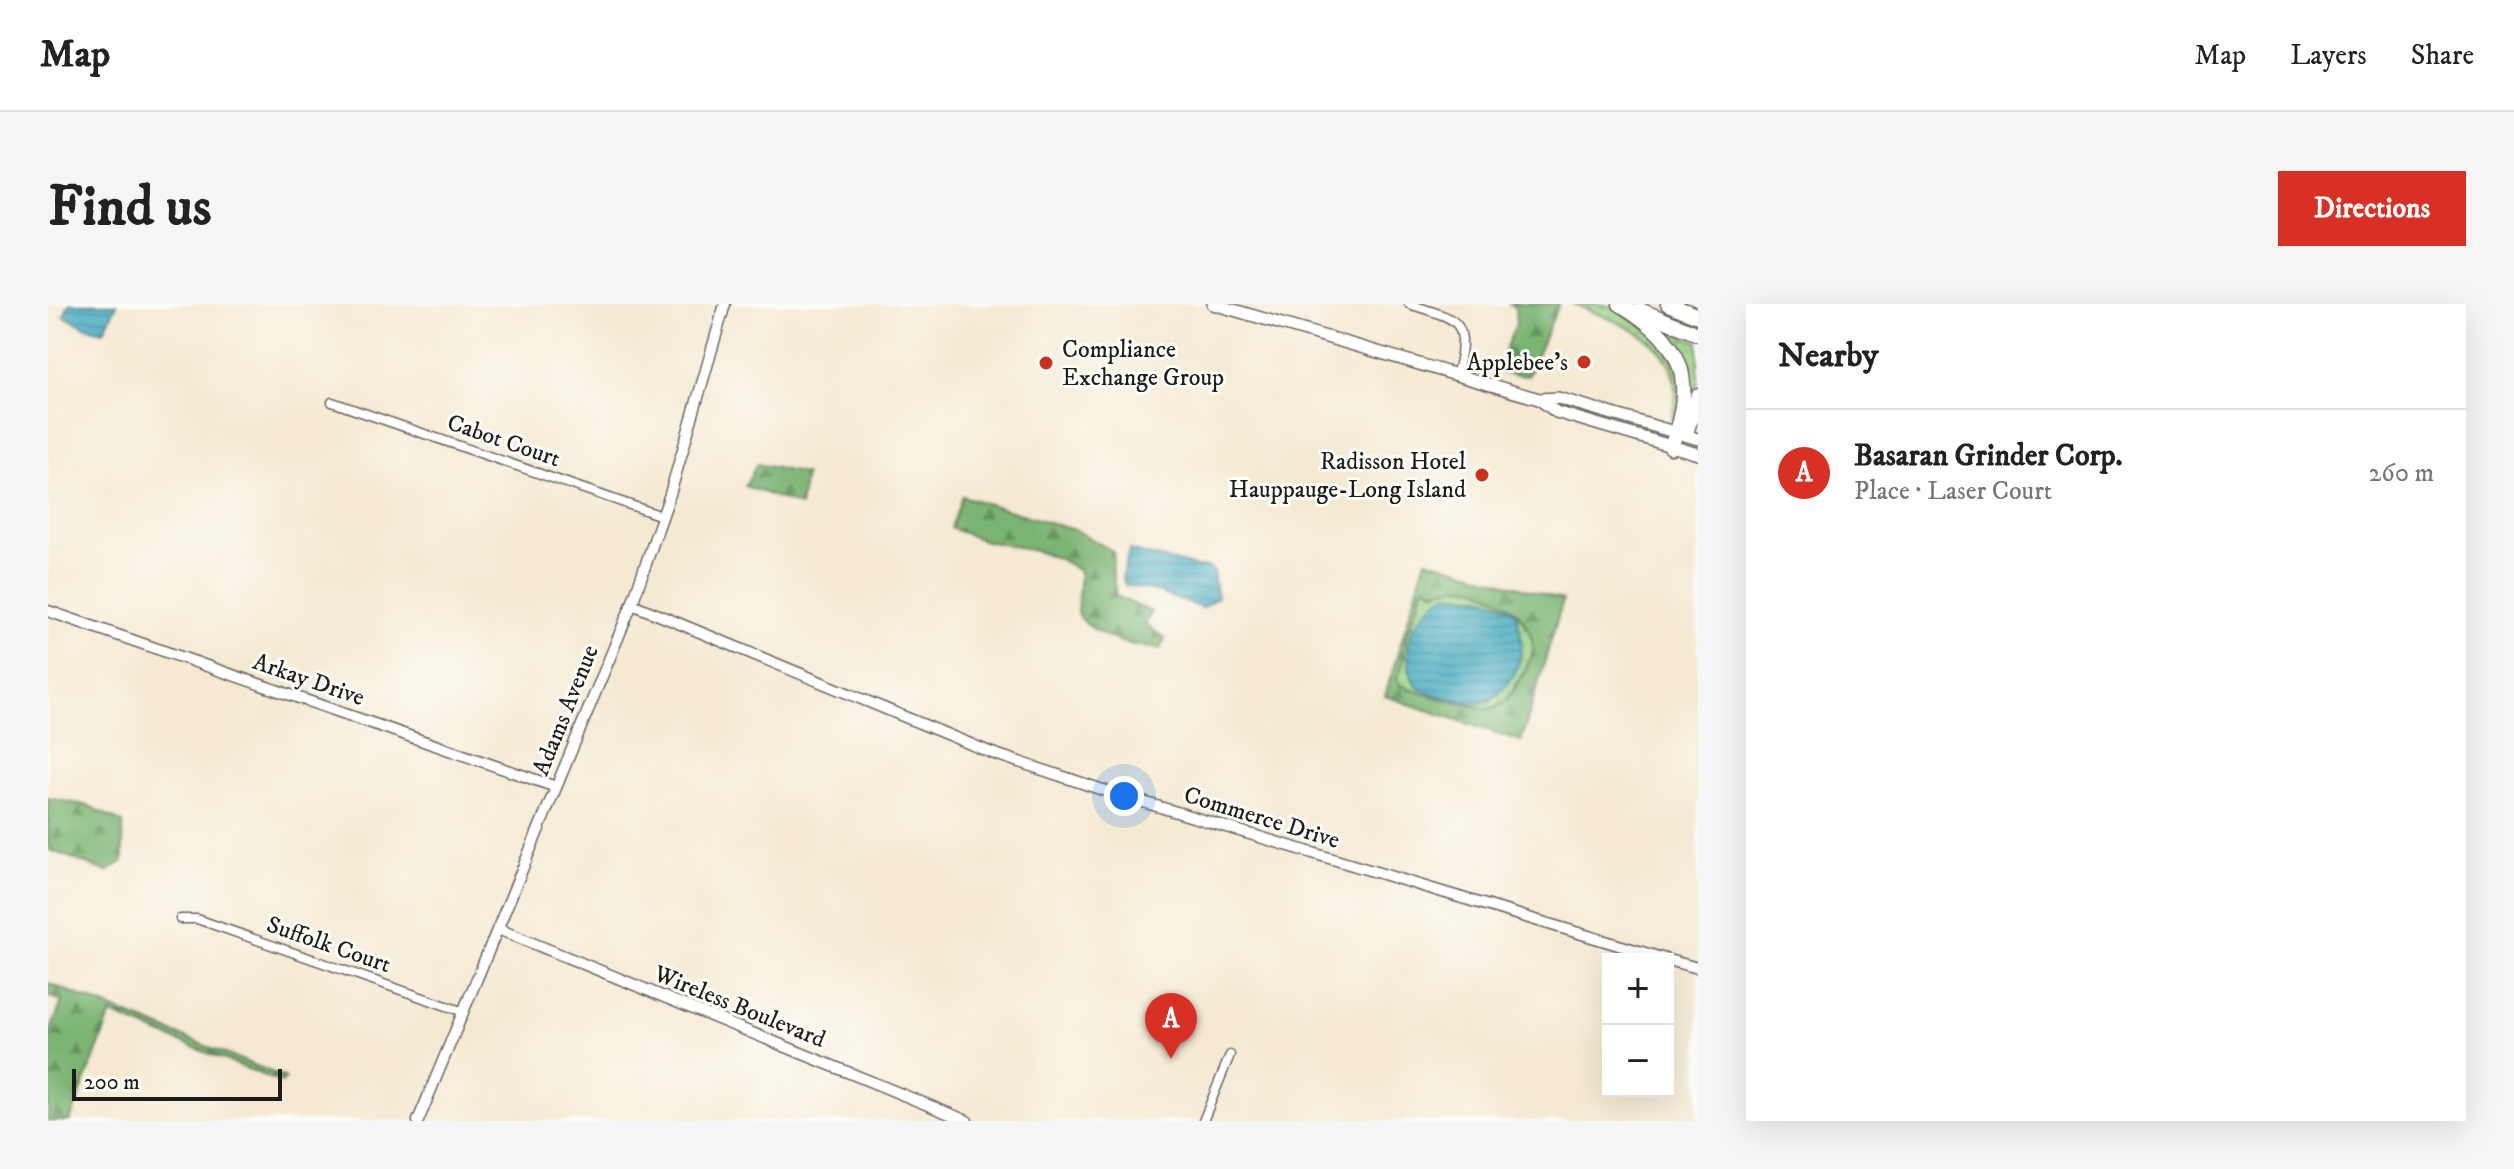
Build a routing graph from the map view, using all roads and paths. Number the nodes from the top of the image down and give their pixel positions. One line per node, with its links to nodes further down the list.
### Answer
1 (725, 304): 13 (street, Adams Avenue)
2 (1213, 304): 8 (main road)
3 (1409, 304): 8 (street)
4 (1622, 304): 7 (highway); 11 (highway)
5 (1668, 304): 6 (highway)
6 (1698, 316)
7 (1698, 334)
8 (1456, 376): 11 (main road)
9 (1698, 396): 11 (highway)
10 (332, 402): 13 (street, Cabot Court)
11 (1682, 440): 12 (main road)
12 (1698, 454)
13 (662, 516): 14 (street, Adams Avenue)
14 (632, 604): 16 (street, Adams Avenue); 19 (street, Commerce Drive)
15 (48, 611): 16 (street, Arkay Drive)
16 (556, 787): 18 (street, Adams Avenue)
17 (180, 919): 22 (street, Suffolk Court)
18 (498, 929): 22 (street, Adams Avenue); 25 (street, Wireless Boulevard)
19 (1647, 953)
20 (1674, 961): 21 (street, Commerce Drive)
21 (1698, 968)
22 (464, 1012): 24 (street, Adams Avenue)
23 (1230, 1055): 26 (street)
24 (418, 1121)
25 (967, 1121)
26 (1203, 1121)

